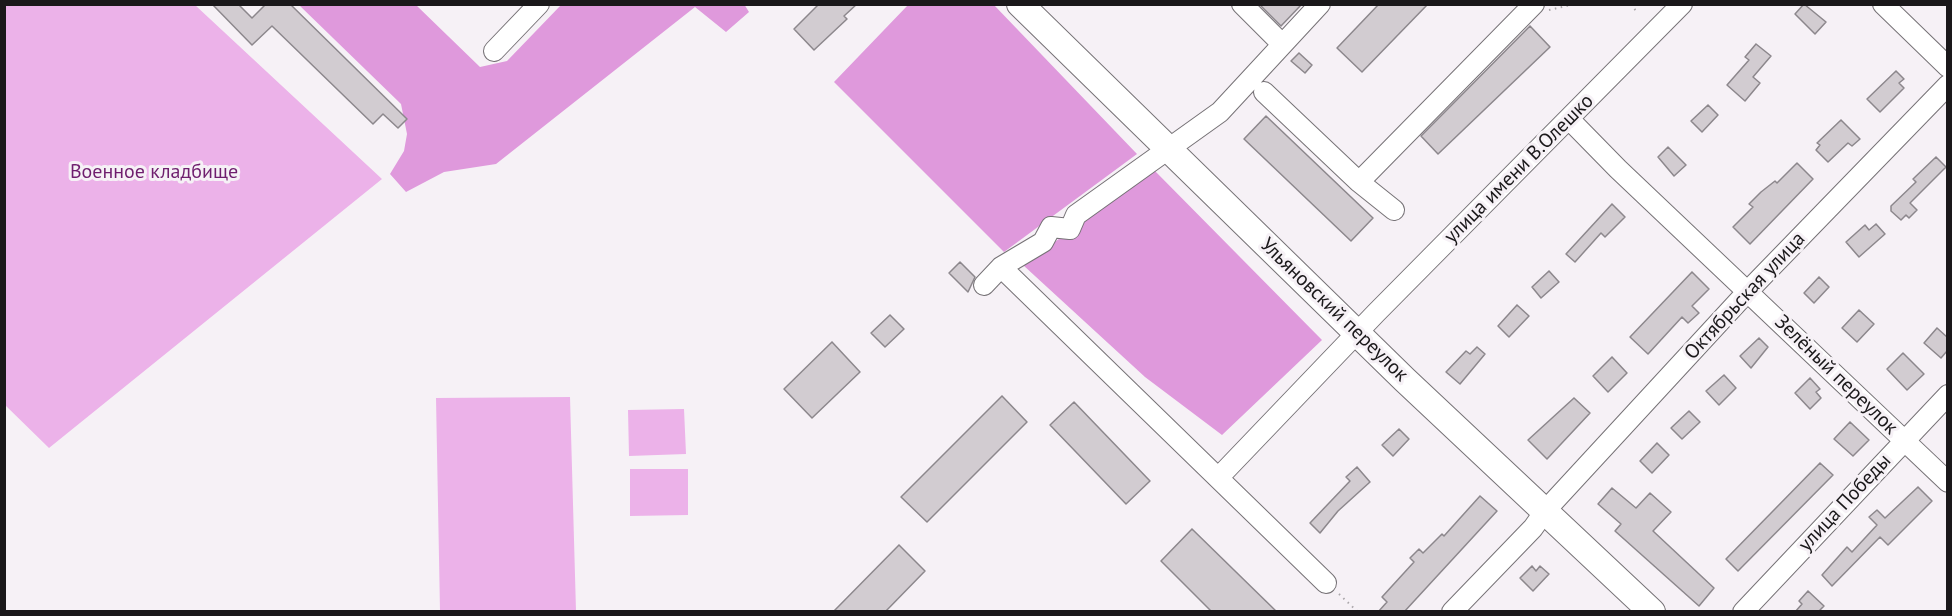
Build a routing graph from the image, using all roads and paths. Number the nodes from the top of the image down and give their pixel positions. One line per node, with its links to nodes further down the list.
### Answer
1 (539, 4): 11 (street)
2 (1020, 4): 16 (main road, Ульяновский переулок)
3 (1242, 4): 10 (street)
4 (1320, 4): 10 (street)
5 (1534, 4): 17 (street)
6 (1631, 4): 9 (path)
7 (1682, 4): 15 (street, улица имени В.Олешко)
8 (1883, 4): 12 (street)
9 (1636, 11)
10 (1281, 43): 16 (street)
11 (494, 51)
12 (1947, 67)
13 (1947, 85): 21 (street, Октябрьская улица)
14 (1264, 92): 17 (street)
15 (1569, 119): 21 (street, Зелёный переулок); 22 (street, улица имени В.Олешко)
16 (1169, 148): 19 (street); 22 (main road, Ульяновский переулок)
17 (1359, 182): 18 (street)
18 (1394, 210)
19 (1001, 267): 20 (street); 25 (street)
20 (984, 285)
21 (1748, 291): 24 (street, Зелёный переулок); 27 (street, Октябрьская улица)
22 (1356, 334): 25 (street, улица имени В.Олешко); 27 (main road, Ульяновский переулок)
23 (1947, 395): 24 (street, улица Победы)
24 (1903, 440): 26 (street, Зелёный переулок); 32 (street, улица Победы)
25 (1219, 477): 28 (street)
26 (1947, 482)
27 (1545, 511): 30 (street, Октябрьская улица); 31 (main road, Ульяновский переулок)
28 (1326, 583): 29 (path)
29 (1358, 612)
30 (1452, 612)
31 (1652, 612)
32 (1743, 612)

